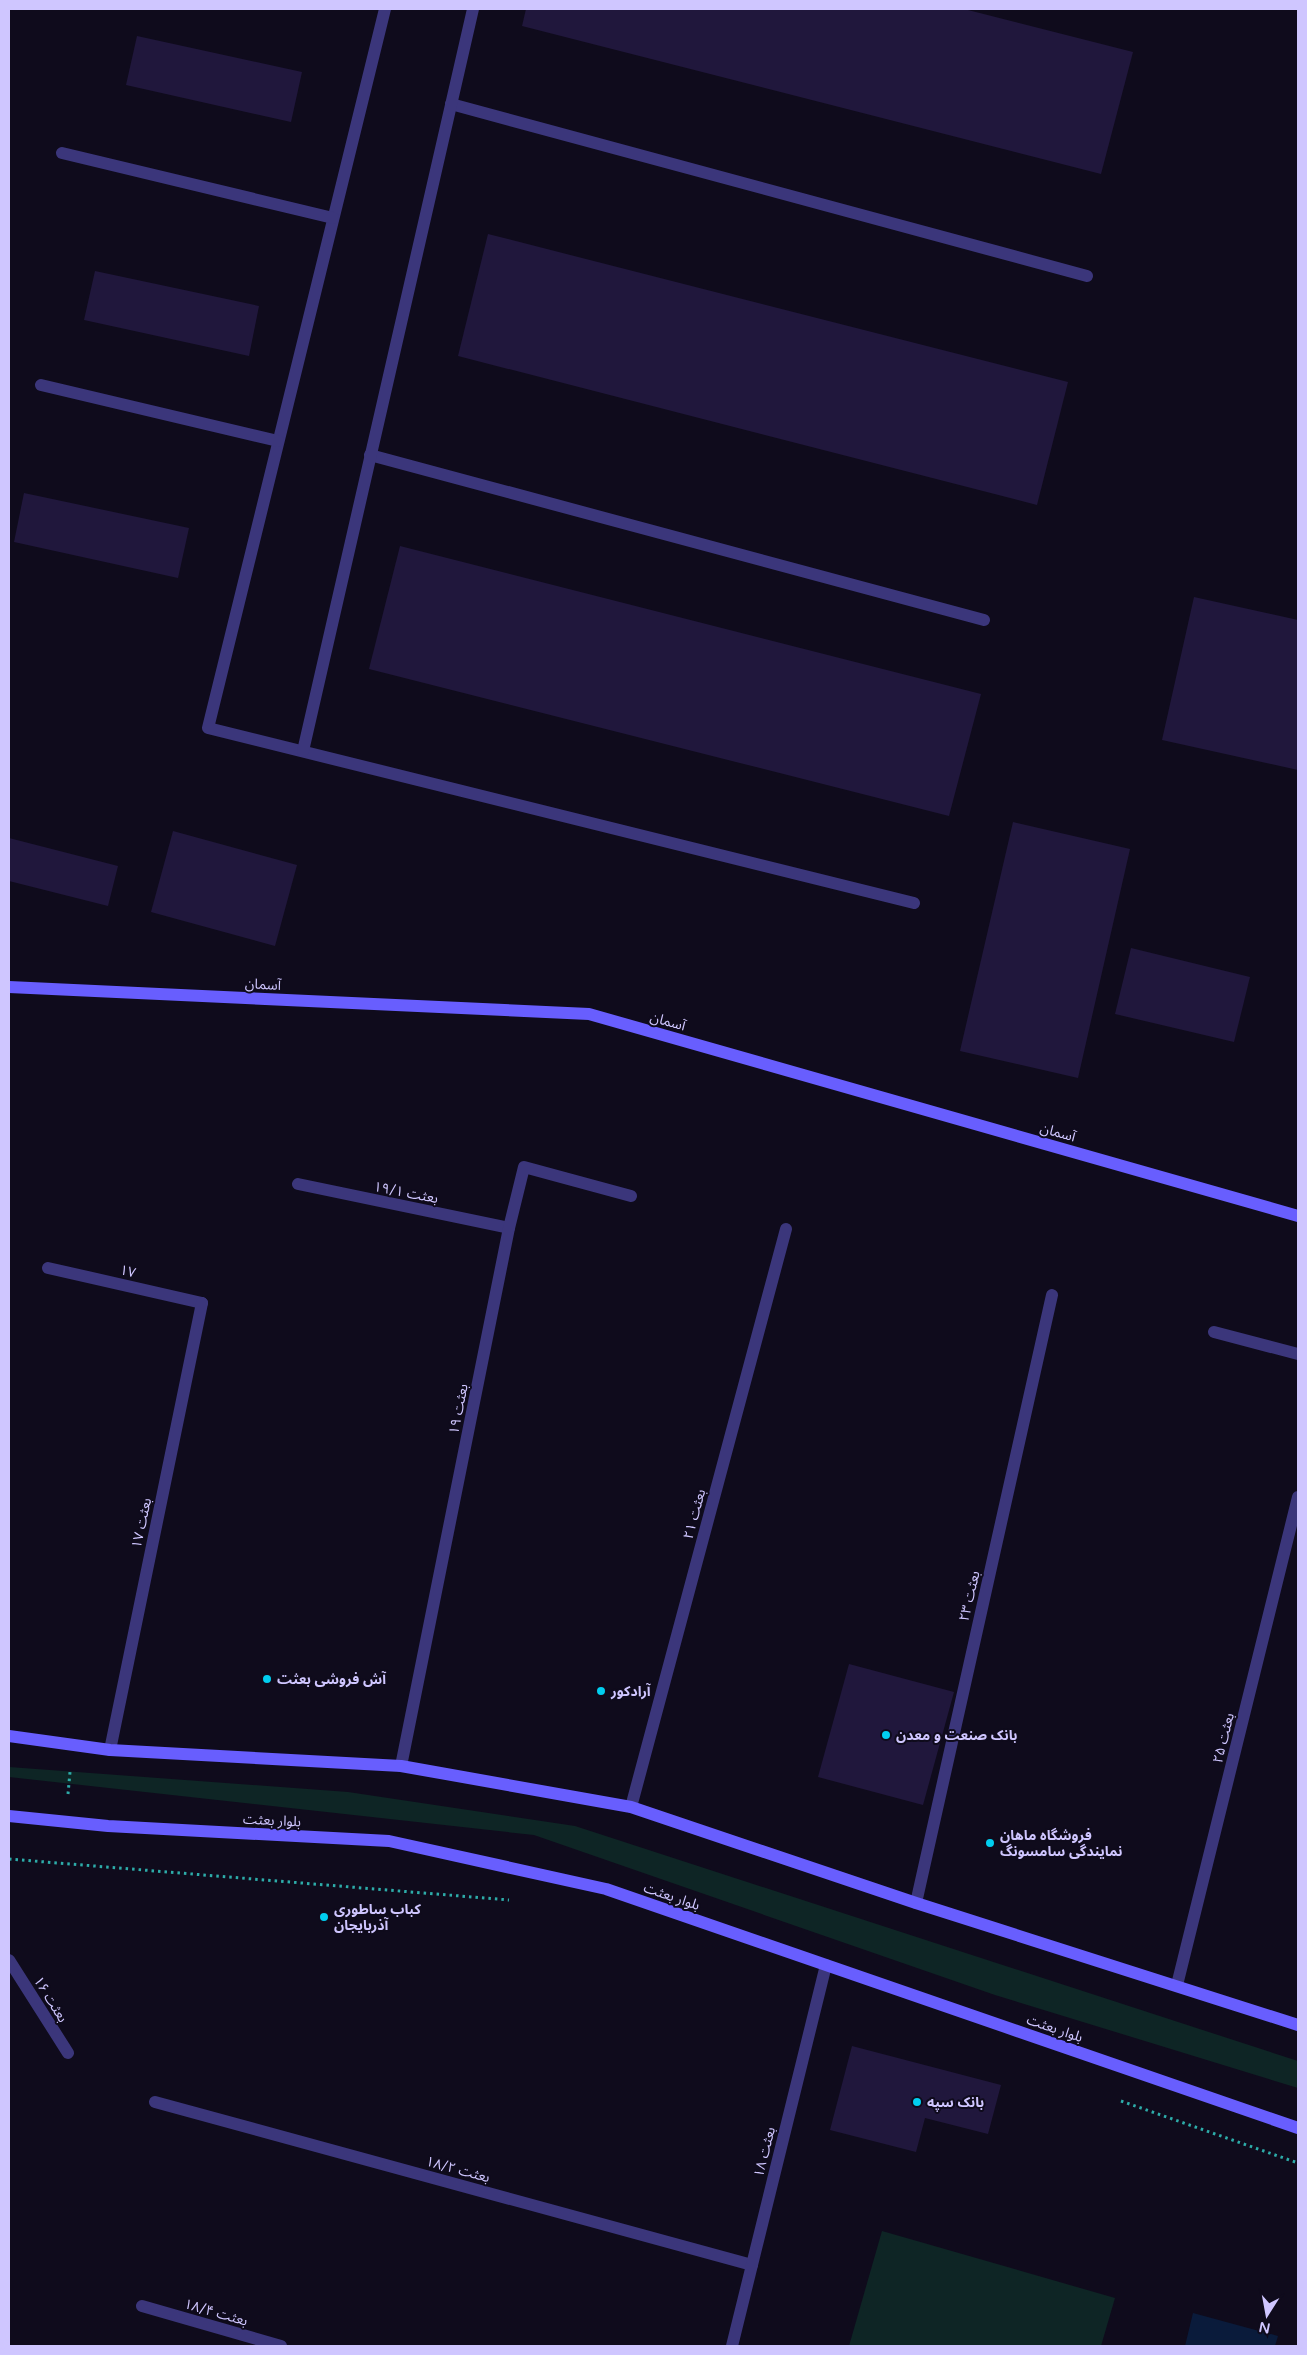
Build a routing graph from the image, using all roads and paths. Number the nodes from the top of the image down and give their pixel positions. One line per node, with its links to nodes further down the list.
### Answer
1 (385, 9): 5 (street)
2 (473, 9): 3 (street)
3 (451, 104): 6 (street); 9 (street)
4 (62, 153): 5 (street)
5 (333, 218): 8 (street)
6 (1087, 276)
7 (41, 385): 8 (street)
8 (278, 441): 11 (street)
9 (370, 455): 10 (street); 11 (street)
10 (984, 620)
11 (303, 751): 12 (street)
12 (914, 903)
13 (9, 986): 16 (main road, آسمان)
14 (298, 1184): 17 (street, ۱۹/۱ بعثت)
15 (630, 1196): 17 (street, بعثت ۱۹)
16 (1298, 1216)
17 (509, 1228): 28 (street, بعثت ۱۹)
18 (786, 1229): 29 (street, ۲۱ بعثت)
19 (48, 1268): 21 (street, ۱۷)
20 (1052, 1295): 34 (street, ۲۳ بعثت)
21 (202, 1302): 27 (street, بعثت ۱۷)
22 (1214, 1332): 23 (street)
23 (1298, 1354)
24 (1298, 1497): 37 (street, ۲۵ بعثت)
25 (9, 1736): 26 (main road)
26 (72, 1744): 27 (main road); 31 (path)
27 (110, 1750): 28 (main road)
28 (402, 1766): 29 (main road)
29 (631, 1807): 34 (main road)
30 (9, 1816): 31 (main road, بلوار بعثت)
31 (66, 1822): 36 (main road, بلوار بعثت)
32 (9, 1859): 33 (path)
33 (515, 1900)
34 (916, 1903): 37 (main road)
35 (9, 1960): 39 (street, بعثت ۱۶)
36 (826, 1965): 42 (main road, بلوار بعثت); 44 (street, بعثت ۱۸)
37 (1177, 1985): 38 (main road)
38 (1298, 2025)
39 (68, 2054)
40 (1120, 2100): 43 (path)
41 (155, 2102): 44 (street, ۱۸/۲ بعثت)
42 (1298, 2128)
43 (1298, 2163)
44 (752, 2265): 47 (street, بعثت ۱۸)
45 (142, 2306): 46 (street, ۱۸/۴ بعثت)
46 (281, 2346)
47 (732, 2346)

